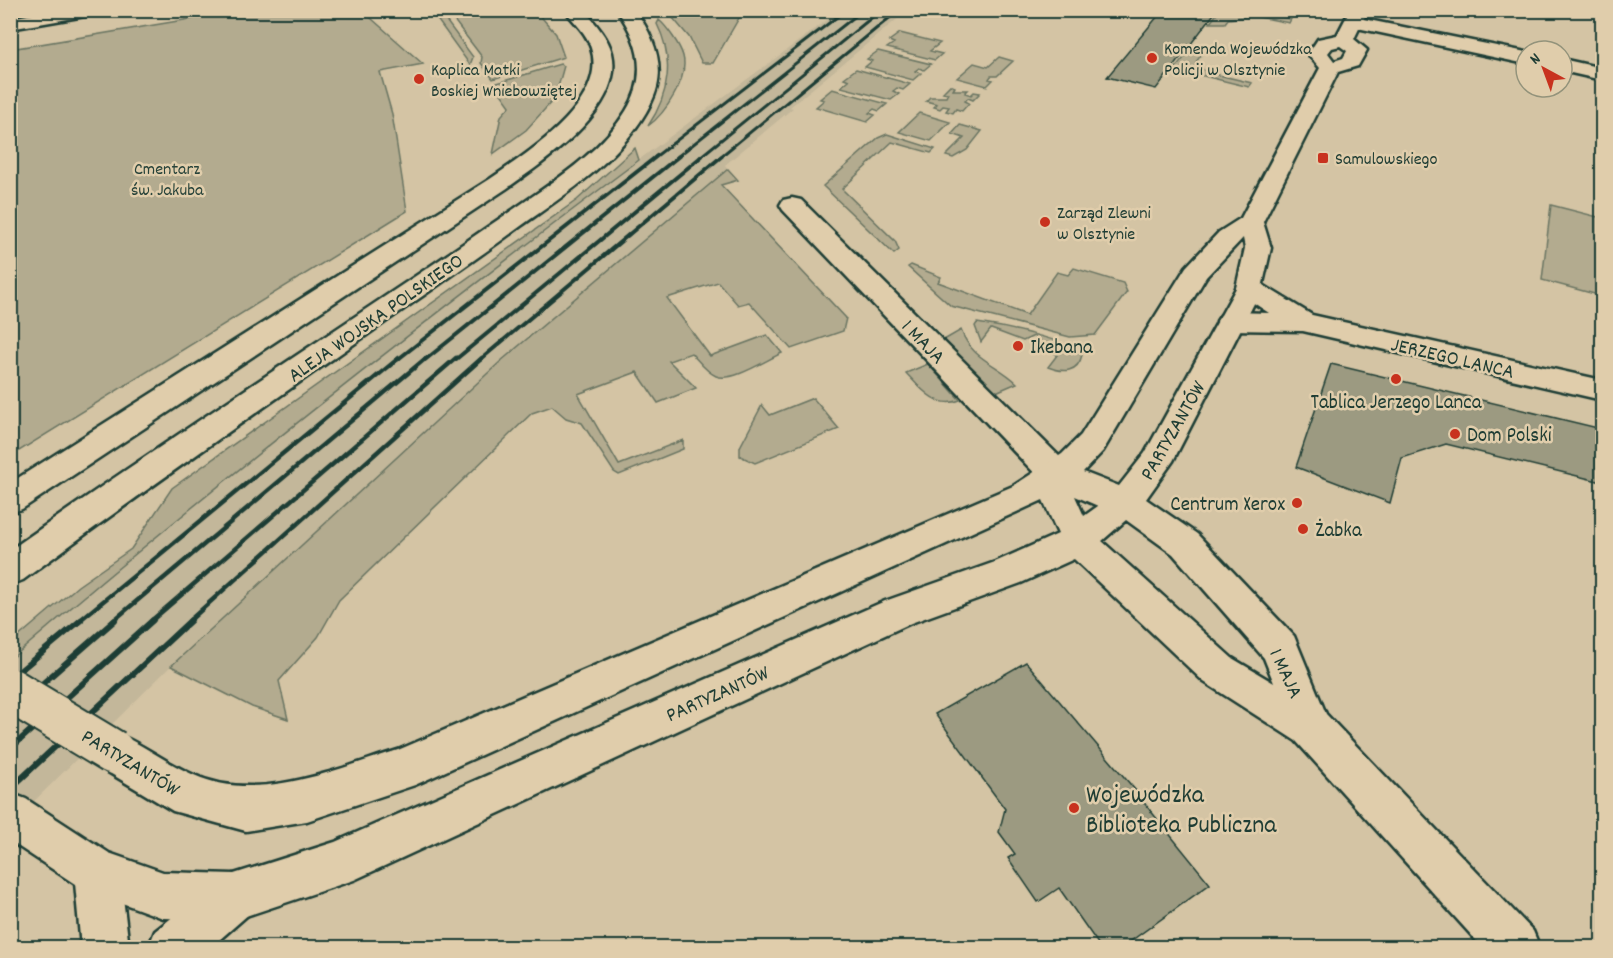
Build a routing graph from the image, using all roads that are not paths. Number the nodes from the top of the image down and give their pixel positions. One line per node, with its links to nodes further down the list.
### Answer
1 (91, 10): 5 (street)
2 (574, 10): 16 (street, ALEJA WOJSKA POLSKIEGO)
3 (626, 10): 19 (street, ALEJA WOJSKA POLSKIEGO)
4 (1356, 16): 6 (street); 10 (street, PARTYZANTÓW)
5 (10, 24)
6 (1514, 55)
7 (1574, 68): 8 (street)
8 (1602, 74)
9 (792, 205): 15 (street, 1 MAJA)
10 (1251, 222): 11 (street, PARTYZANTÓW); 15 (street, PARTYZANTÓW)
11 (1249, 288): 12 (street, PARTYZANTÓW); 13 (street, JERZEGO LANCA)
12 (1231, 321): 13 (street, JERZEGO LANCA); 17 (street, PARTYZANTÓW)
13 (1303, 322): 14 (street, JERZEGO LANCA)
14 (1602, 390)
15 (1058, 475): 17 (street, 1 MAJA); 18 (street, 1 MAJA); 20 (street, PARTYZANTÓW, bridge)
16 (10, 500)
17 (1125, 503): 18 (street, PARTYZANTÓW); 21 (street, 1 MAJA)
18 (1078, 541): 21 (street, 1 MAJA); 24 (street, PARTYZANTÓW)
19 (10, 570)
20 (10, 690)
21 (1311, 728): 27 (street, 1 MAJA)
22 (22, 822): 23 (street, PARTYZANTÓW)
23 (97, 872): 24 (street, PARTYZANTÓW); 25 (street)
24 (234, 897): 26 (street)
25 (105, 948)
26 (172, 948)
27 (1516, 948)

